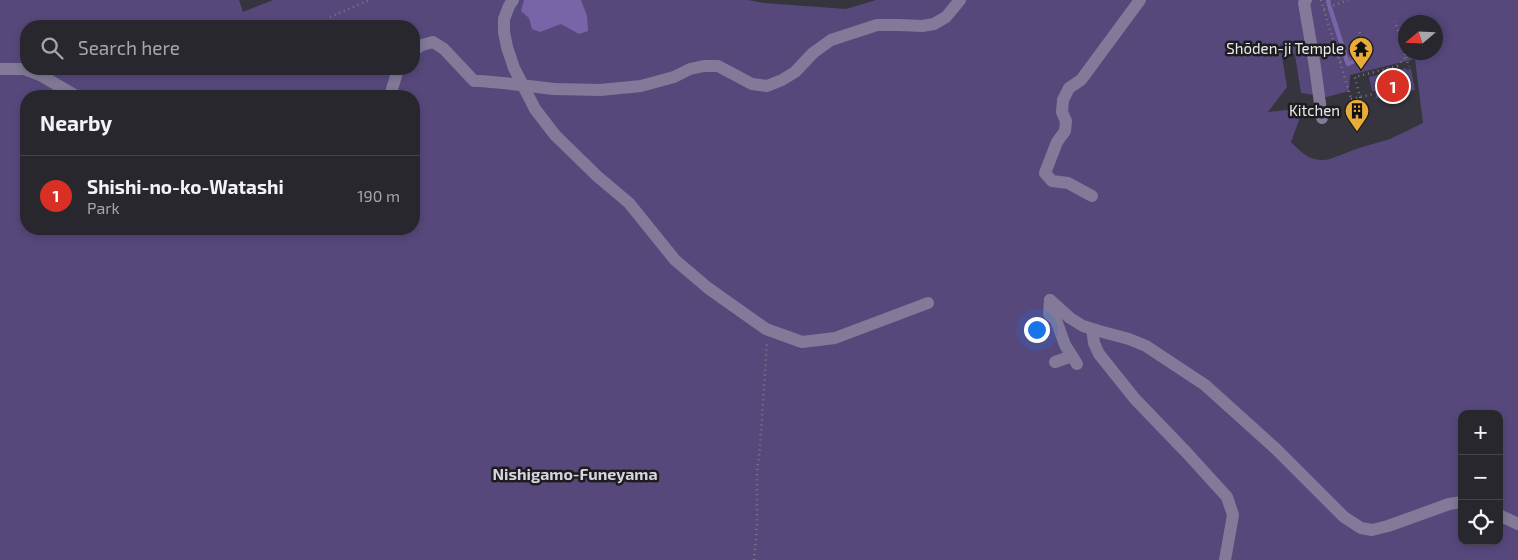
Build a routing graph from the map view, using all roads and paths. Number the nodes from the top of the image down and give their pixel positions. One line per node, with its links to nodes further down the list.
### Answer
1 (369, 0): 9 (path)
2 (960, 0): 13 (lane, bridge)
3 (1140, 0): 29 (lane)
4 (1321, 0): 8 (path)
5 (1348, 0): 8 (path)
6 (1302, 1): 28 (lane)
7 (507, 2): 31 (lane)
8 (1324, 9): 16 (path)
9 (330, 17)
10 (1395, 21): 12 (path)
11 (1359, 31): 16 (path)
12 (1398, 31)
13 (420, 46)
14 (1403, 60): 25 (path)
15 (1407, 60): 17 (path)
16 (1340, 62): 26 (path)
17 (1408, 67)
18 (0, 69): 19 (lane)
19 (20, 69)
20 (39, 75): 22 (lane)
21 (396, 75): 23 (lane)
22 (66, 90)
23 (392, 90)
24 (1373, 94): 25 (path)
25 (1360, 98): 26 (path)
26 (1351, 99): 27 (path)
27 (1354, 108)
28 (1322, 118)
29 (1092, 196)
30 (928, 303): 31 (lane)
31 (766, 329): 37 (path)
32 (1092, 329): 33 (lane); 34 (lane); 38 (lane)
33 (1055, 362)
34 (1458, 503)
35 (1503, 517): 36 (lane)
36 (1518, 524)
37 (754, 560)
38 (1225, 560)

